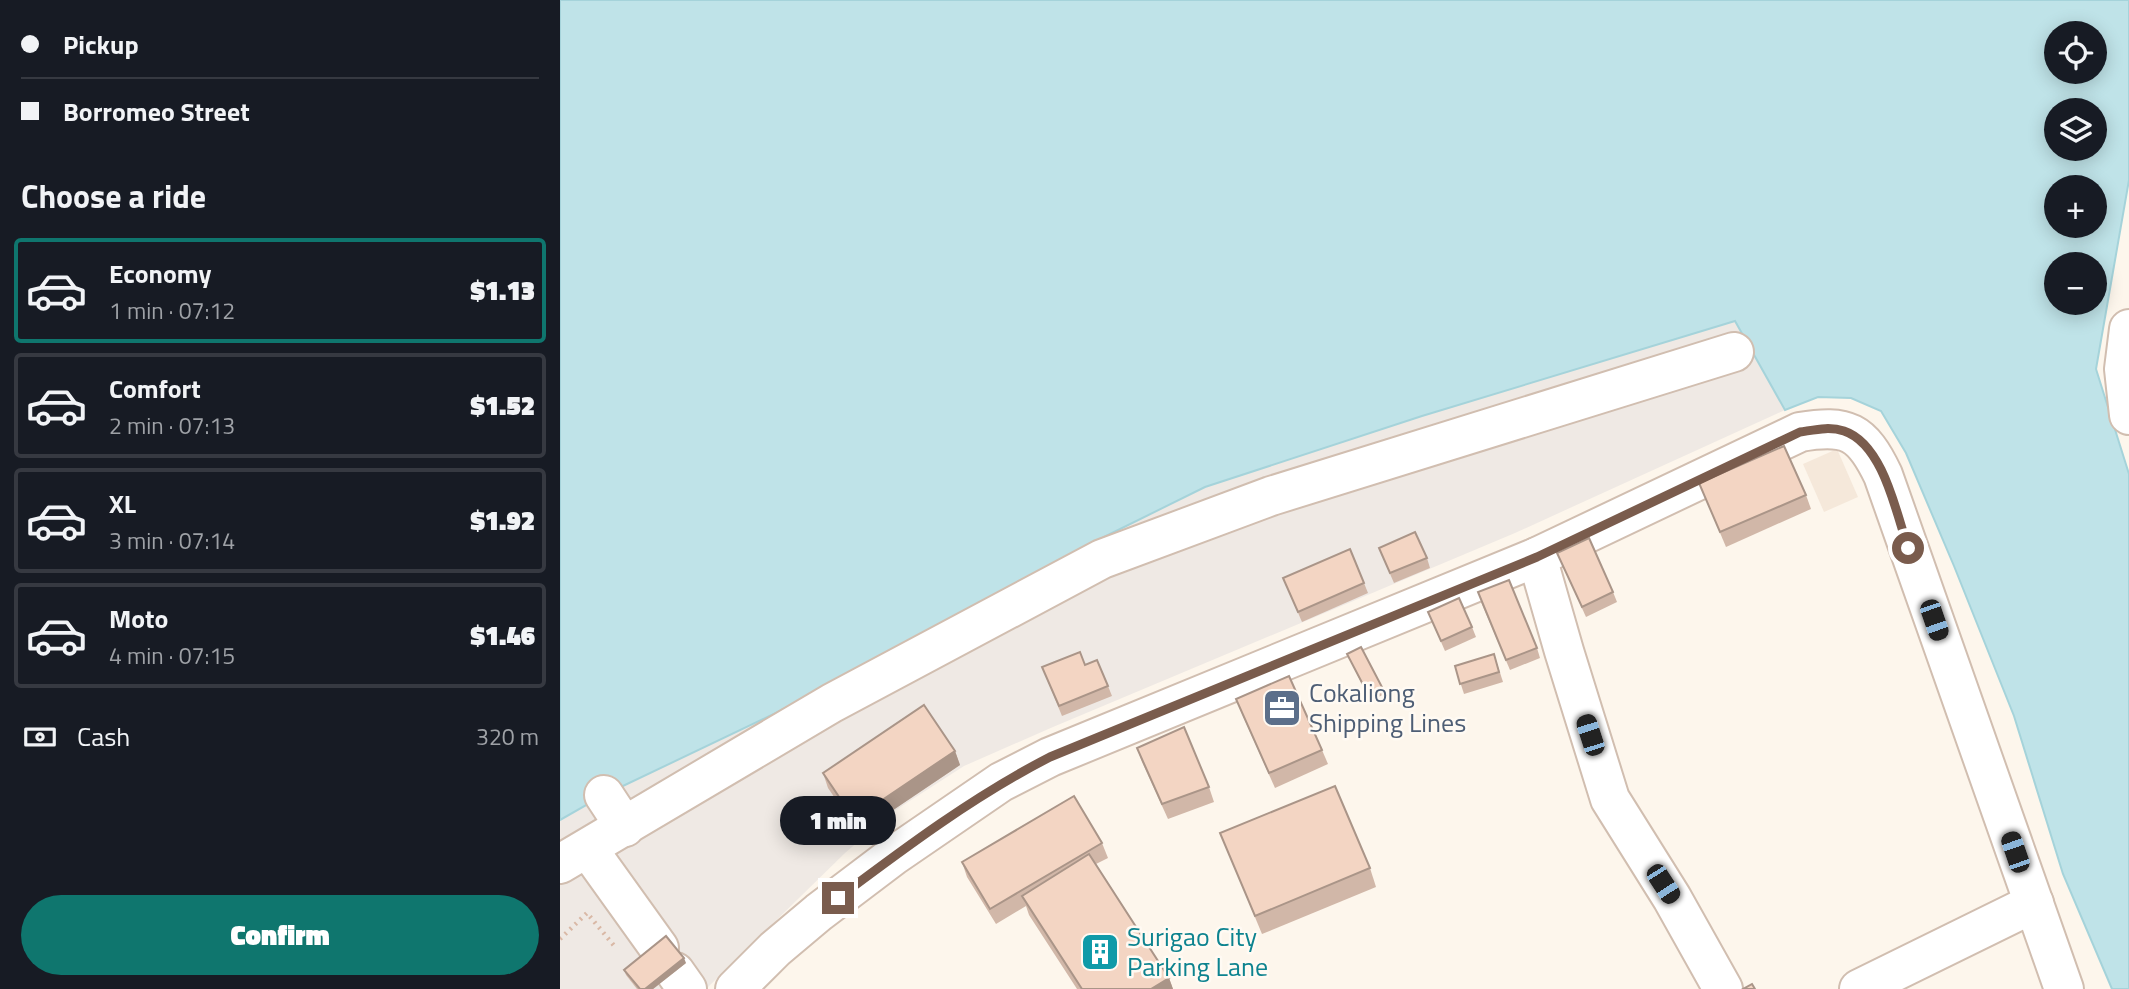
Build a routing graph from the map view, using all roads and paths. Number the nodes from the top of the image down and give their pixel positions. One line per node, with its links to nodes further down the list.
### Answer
1 (2129, 329): 3 (street)
2 (1734, 352): 6 (street)
3 (2129, 415)
4 (1537, 557): 8 (street); 12 (street); 13 (street)
5 (604, 795): 6 (street)
6 (625, 827): 7 (street)
7 (574, 857): 11 (street)
8 (2034, 903): 14 (street); 15 (street)
9 (560, 939): 10 (path)
10 (618, 950)
11 (673, 970)
12 (735, 989)
13 (1723, 989)
14 (1859, 989)
15 (2064, 989)

